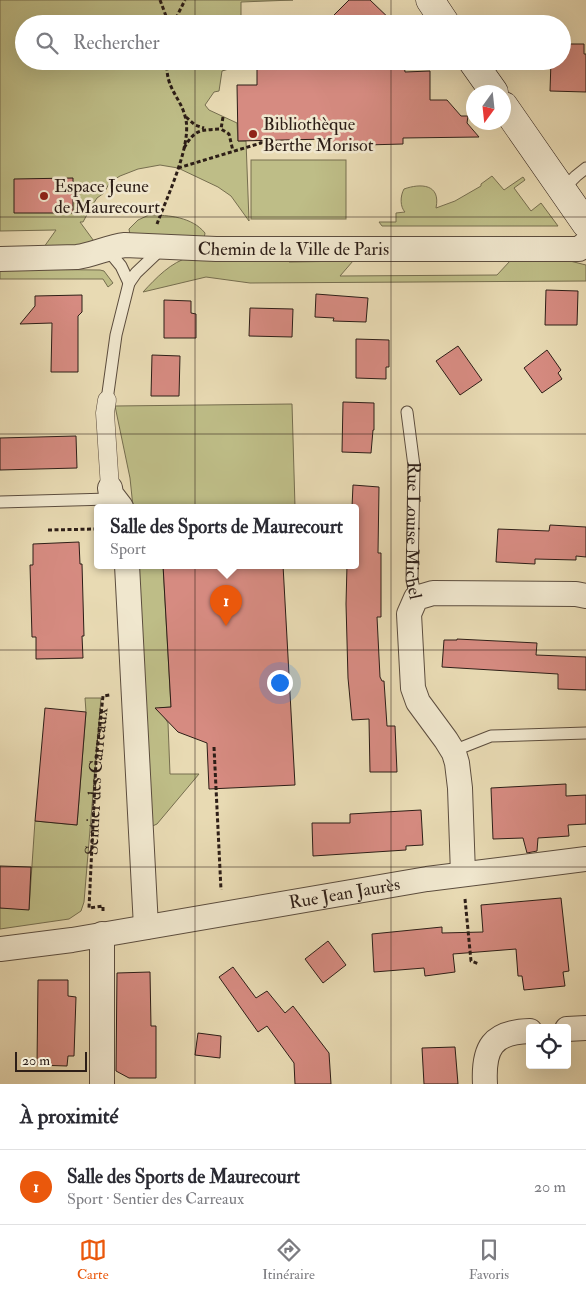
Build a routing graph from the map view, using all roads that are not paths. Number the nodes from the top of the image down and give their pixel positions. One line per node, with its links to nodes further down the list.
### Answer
1 (430, 0): 2 (main road)
2 (440, 15)
3 (478, 70): 4 (main road)
4 (489, 85)
5 (511, 116): 7 (main road)
6 (586, 168): 7 (lane)
7 (562, 190): 8 (main road)
8 (586, 224)
9 (586, 243): 10 (street, Chemin de la Ville de Paris)
10 (153, 246): 11 (street, Chemin de la Ville de Paris); 13 (lane)
11 (107, 249): 12 (street, Chemin de la Ville de Paris); 13 (lane)
12 (0, 259)
13 (129, 283): 14 (lane)
14 (107, 400): 16 (street)
15 (407, 412): 20 (lane, Rue Louise Michel)
16 (115, 498): 17 (lane)
17 (0, 502)
18 (127, 569): 25 (street, Sentier des Carreaux)
19 (586, 596): 20 (street, Rue Louise Michel)
20 (416, 598): 22 (street)
21 (586, 733): 22 (lane)
22 (454, 753): 24 (street)
23 (586, 860): 24 (street, Rue Jean Jaurès)
24 (463, 874): 25 (street, Rue Jean Jaurès)
25 (146, 926): 26 (street, Rue Jean Jaurès)
26 (102, 934): 27 (street, Rue Jean Jaurès); 31 (street)
27 (0, 948)
28 (586, 1028): 29 (street)
29 (571, 1029)
30 (526, 1032): 32 (street)
31 (102, 1084)
32 (485, 1084)

